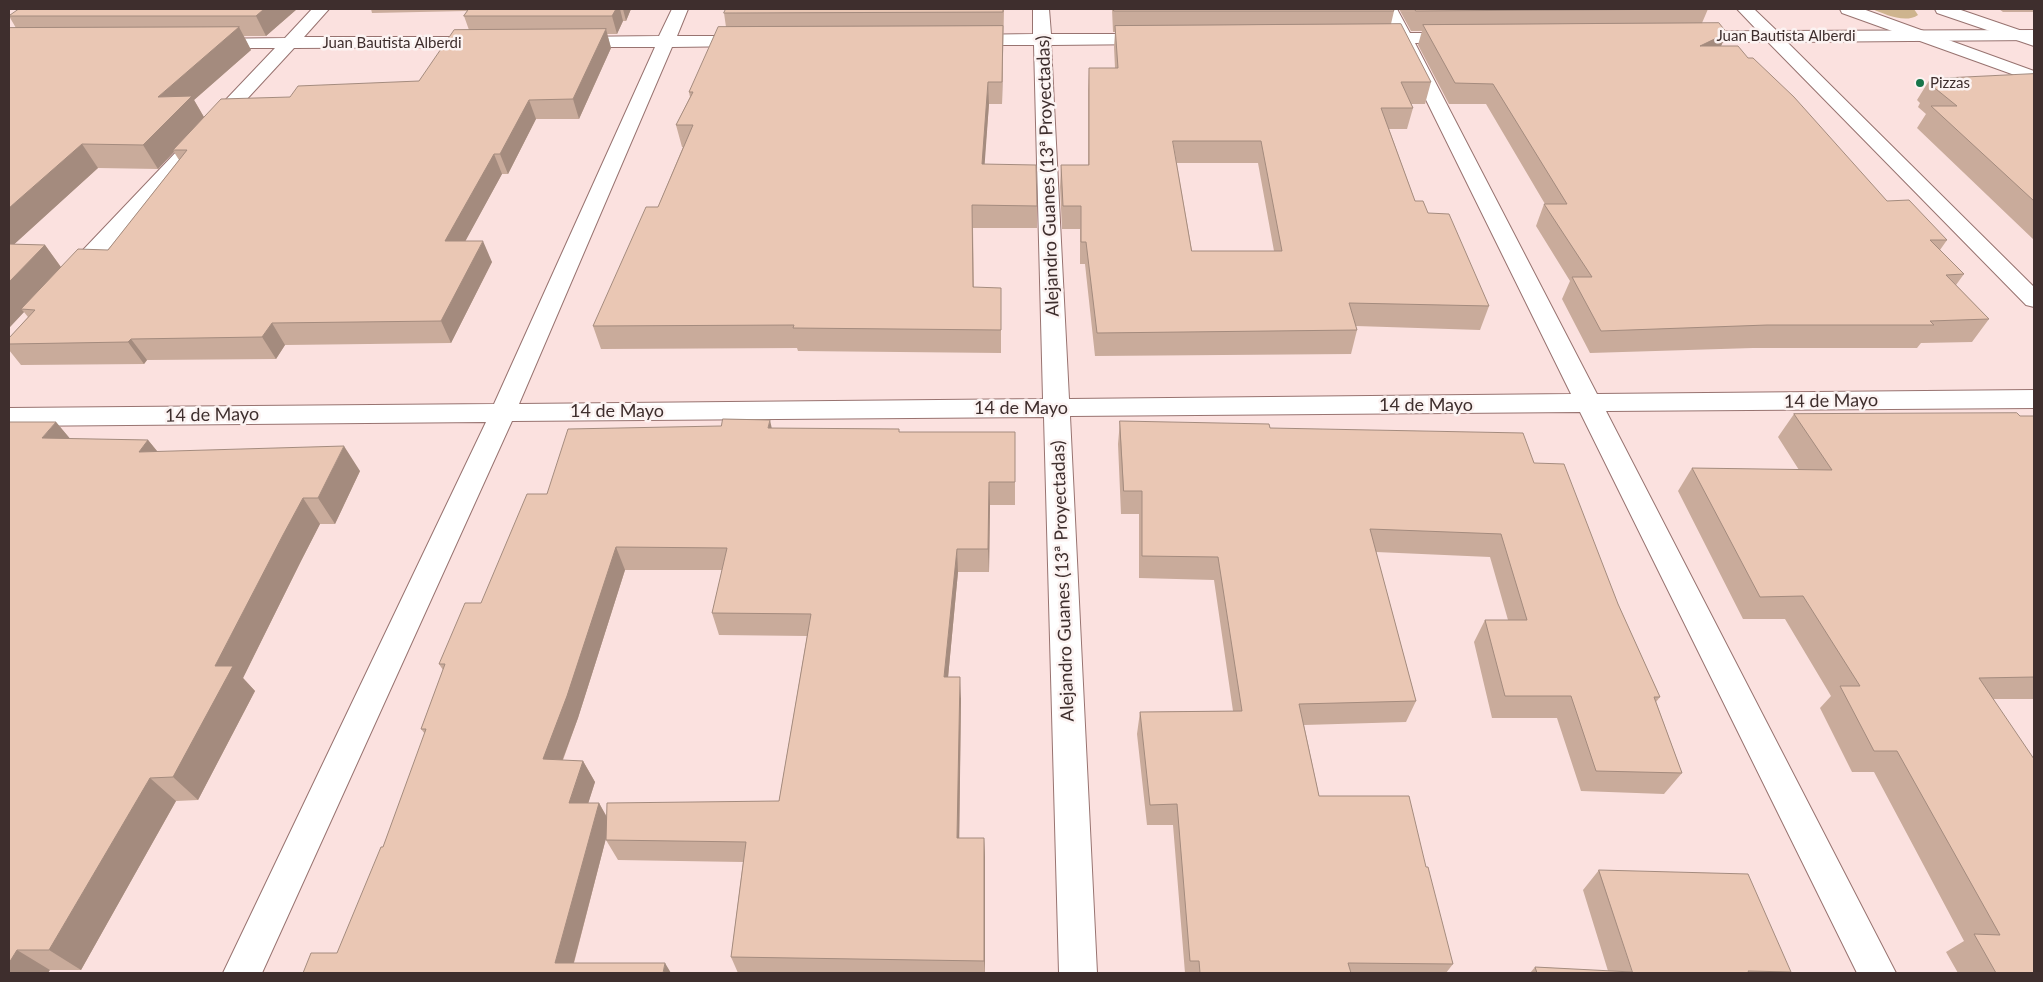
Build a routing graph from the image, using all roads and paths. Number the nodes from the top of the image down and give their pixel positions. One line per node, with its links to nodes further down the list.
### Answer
1 (321, 9): 23 (street)
2 (680, 9): 18 (street)
3 (1041, 9): 17 (street, Alejandro Guanes (13ª Proyectadas))
4 (1389, 9): 13 (street)
5 (1745, 9): 8 (street)
6 (1848, 9): 9 (street)
7 (1943, 9): 11 (street)
8 (1772, 36): 9 (street, Juan Bautista Alberdi); 10 (street, Juan Bautista Alberdi); 26 (street)
9 (1922, 36): 11 (street, Juan Bautista Alberdi); 24 (street)
10 (1673, 37)
11 (2029, 37)
12 (1355, 38): 13 (street)
13 (1404, 38): 14 (street); 28 (street)
14 (1474, 38)
15 (1169, 39): 17 (street)
16 (953, 40): 17 (street)
17 (1042, 40): 29 (street, Alejandro Guanes (13ª Proyectadas))
18 (665, 41): 19 (street); 21 (street); 30 (street)
19 (765, 41)
20 (496, 42): 23 (street, Juan Bautista Alberdi)
21 (556, 42)
22 (198, 43): 23 (street, Juan Bautista Alberdi)
23 (288, 43): 25 (street)
24 (2034, 77)
25 (55, 294)
26 (2034, 300)
27 (2034, 399): 28 (street, 14 de Mayo)
28 (1589, 404): 29 (street, 14 de Mayo); 34 (street)
29 (1056, 408): 30 (street, 14 de Mayo); 33 (street, Alejandro Guanes (13ª Proyectadas))
30 (503, 412): 31 (street, 14 de Mayo); 32 (street)
31 (9, 417)
32 (242, 973)
33 (1078, 973)
34 (1877, 973)

